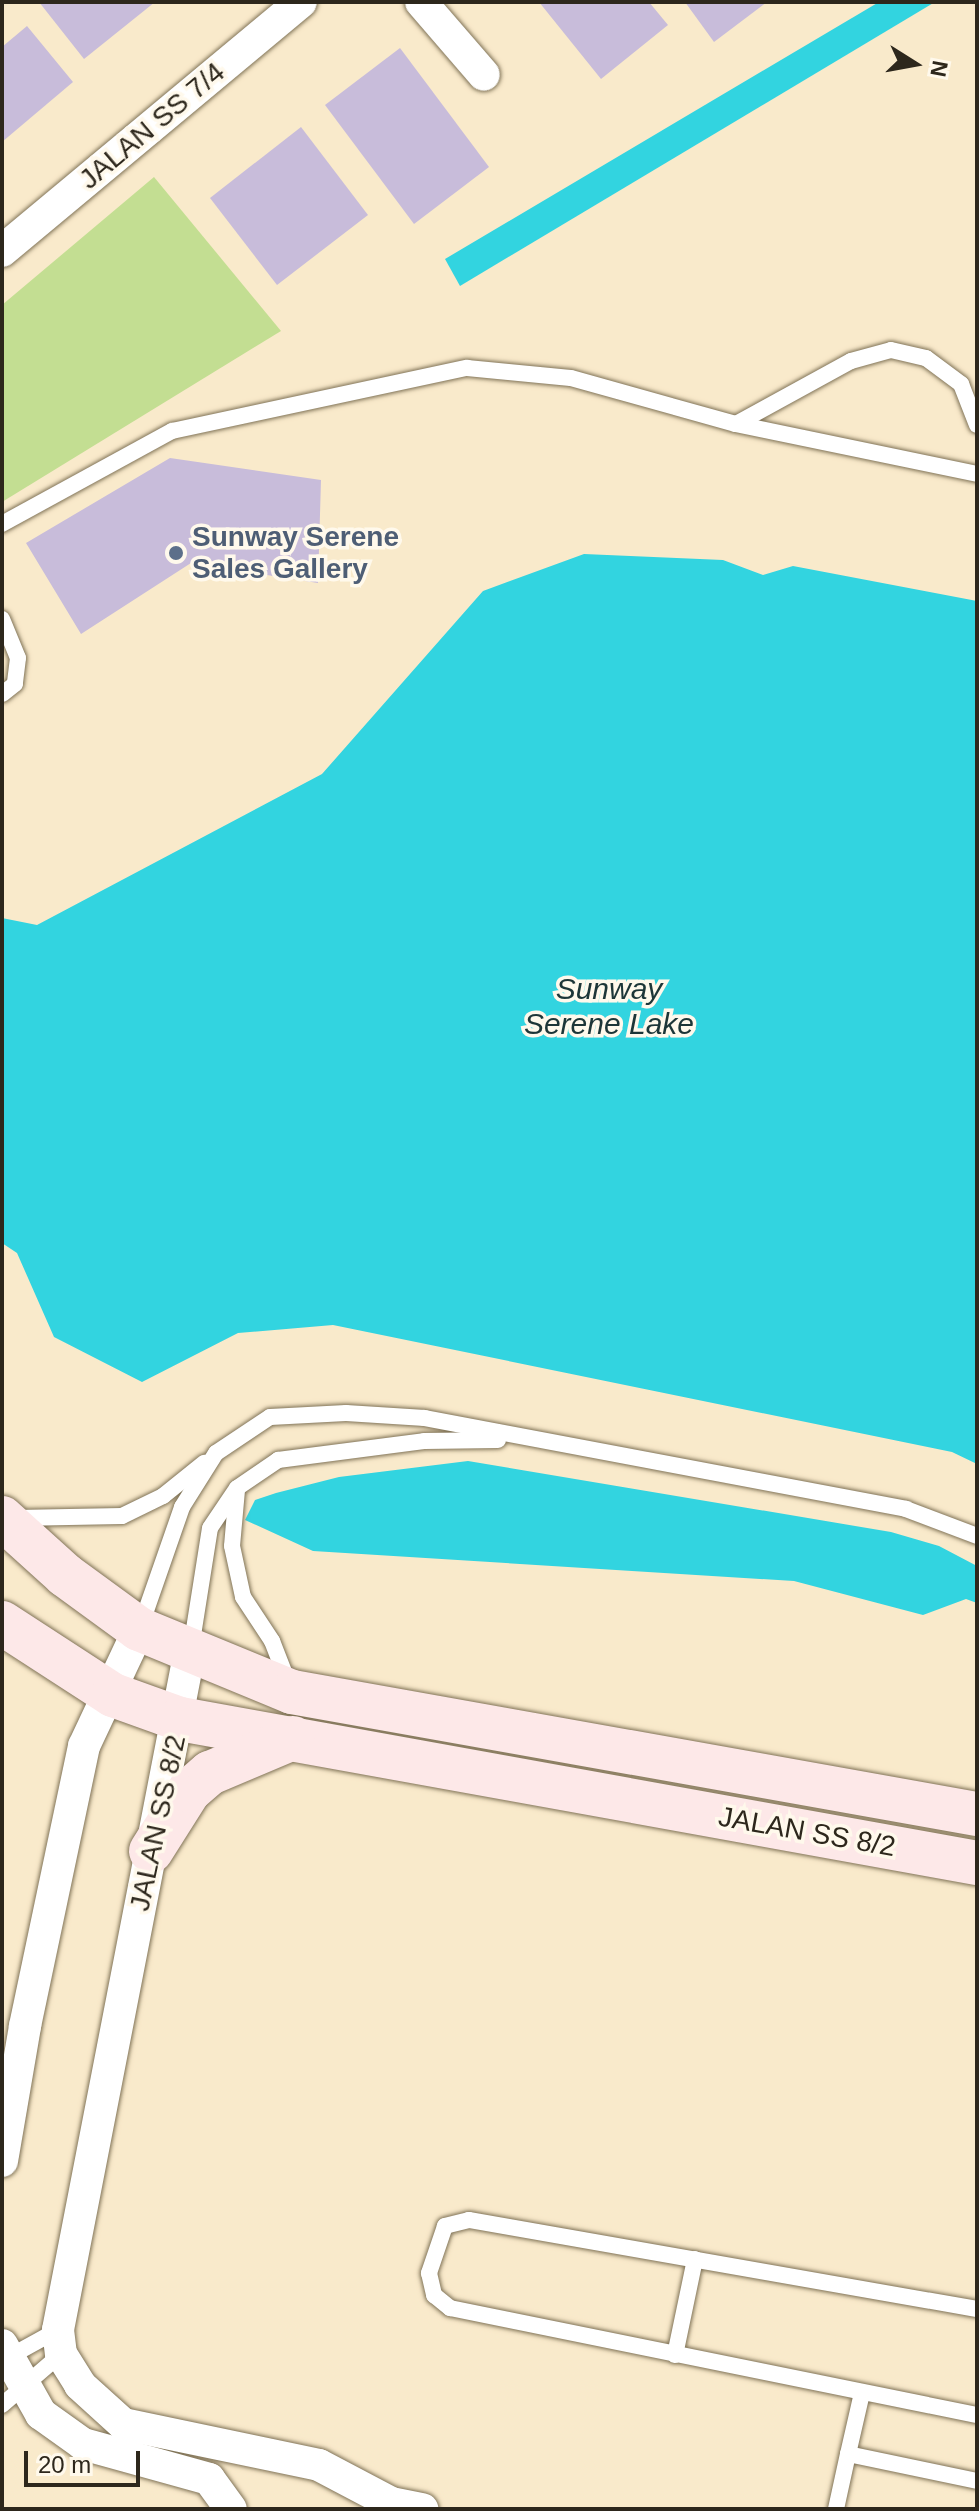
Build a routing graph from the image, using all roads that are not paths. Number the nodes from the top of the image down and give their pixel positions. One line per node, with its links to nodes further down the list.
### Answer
1 (301, 2): 4 (street, JALAN SS 7/4)
2 (421, 2): 3 (street)
3 (484, 75)
4 (2, 251)
5 (736, 424): 6 (lane); 7 (lane); 8 (lane)
6 (977, 425)
7 (977, 474)
8 (2, 524)
9 (2, 619): 10 (lane)
10 (2, 694)
11 (531, 1440): 12 (lane); 13 (lane); 15 (lane)
12 (216, 1453): 14 (lane); 17 (lane)
13 (237, 1488): 18 (lane); 19 (lane)
14 (2, 1518): 17 (main road, JALAN SS 8/2)
15 (977, 1536)
16 (2, 1623): 20 (main road)
17 (139, 1629): 18 (main road, JALAN SS 8/2); 20 (street)
18 (190, 1650): 19 (main road, JALAN SS 8/2); 21 (street)
19 (292, 1692): 23 (main road, JALAN SS 8/2)
20 (113, 1695): 21 (main road); 26 (street)
21 (180, 1719): 22 (main road, JALAN SS 8/2); 24 (street, JALAN SS 8/2)
22 (293, 1738): 24 (main road); 25 (main road, JALAN SS 8/2)
23 (977, 1814)
24 (151, 1851): 29 (street, JALAN SS 8/2)
25 (977, 1863)
26 (2, 2161)
27 (695, 2259): 28 (lane); 30 (lane); 30 (lane)
28 (977, 2309)
29 (59, 2342): 31 (lane); 31 (lane); 36 (street)
30 (675, 2355): 32 (lane)
31 (7, 2370): 37 (street)
32 (862, 2393): 33 (lane); 34 (lane)
33 (977, 2415)
34 (848, 2454): 35 (lane); 40 (lane)
35 (977, 2481)
36 (391, 2503): 38 (street); 39 (street)
37 (231, 2509)
38 (352, 2509)
39 (422, 2509)
40 (836, 2509)

